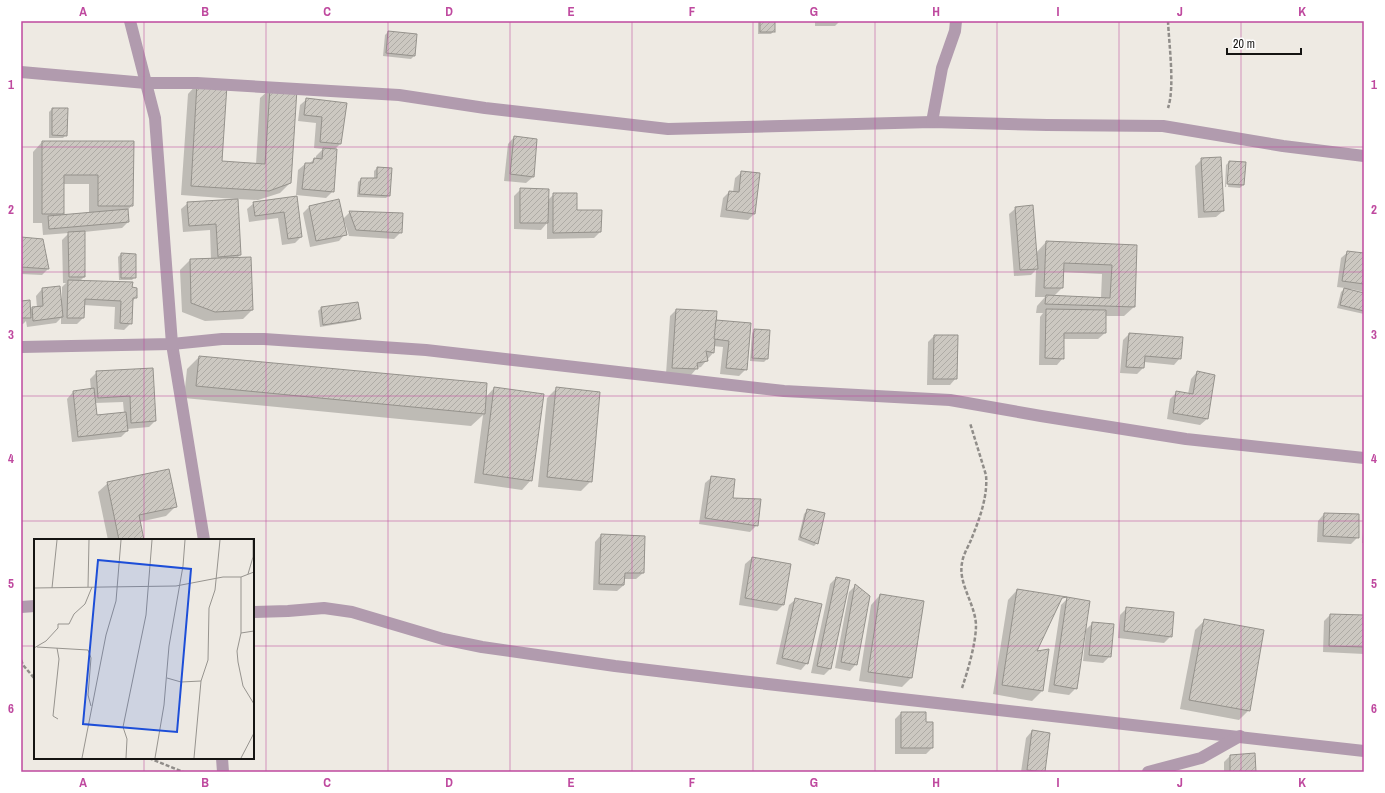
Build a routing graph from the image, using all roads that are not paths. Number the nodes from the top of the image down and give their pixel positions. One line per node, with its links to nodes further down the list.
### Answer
1 (130, 21): 4 (street)
2 (956, 21): 5 (street)
3 (21, 72): 4 (street)
4 (146, 83): 5 (street); 7 (street)
5 (932, 122): 6 (street)
6 (1364, 156)
7 (172, 344): 8 (street); 9 (street); 10 (street)
8 (21, 347)
9 (1364, 458)
10 (204, 539)
11 (34, 606): 12 (street)
12 (21, 607)
13 (254, 612): 14 (street)
14 (1240, 736): 15 (street); 18 (street)
15 (1364, 751)
16 (222, 759): 17 (street)
17 (223, 772)
18 (1148, 772)

